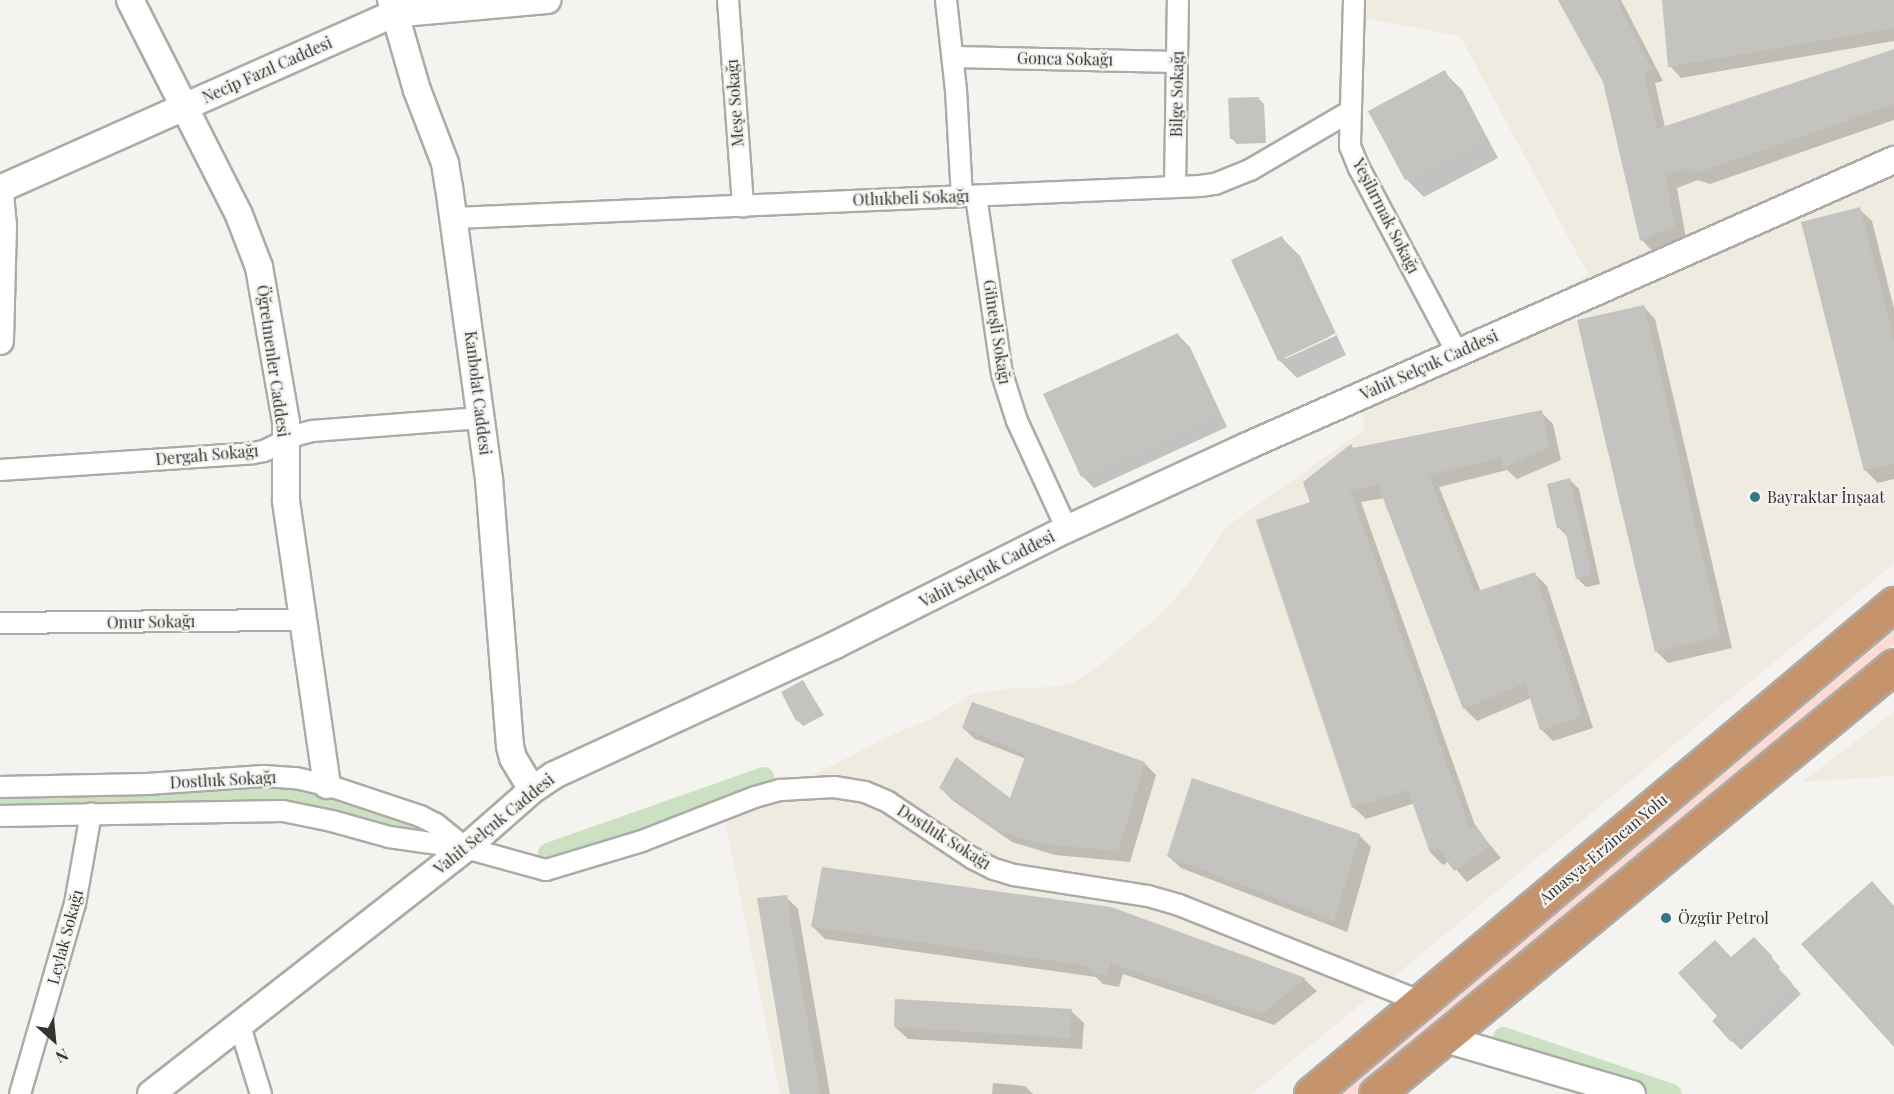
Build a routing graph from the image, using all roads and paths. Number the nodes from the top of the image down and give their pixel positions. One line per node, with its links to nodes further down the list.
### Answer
1 (129, 0): 11 (street, Öğretmenler Caddesi)
2 (547, 0): 7 (street, Necip Fazıl Caddesi)
3 (728, 0): 17 (street, Meşe Sokağı)
4 (946, 0): 9 (street, Güneşli Sokağı)
5 (1178, 0): 10 (street, Bilge Sokağı)
6 (1354, 0): 12 (street, Yeşilırmak Sokağı)
7 (513, 1): 8 (street, Necip Fazıl Caddesi)
8 (392, 7): 11 (street, Necip Fazıl Caddesi); 18 (street, Kanbolat Caddesi)
9 (954, 57): 10 (street, Gonca Sokağı); 16 (street, Güneşli Sokağı)
10 (1177, 62): 14 (street, Bilge Sokağı)
11 (185, 106): 15 (street, Necip Fazıl Caddesi); 22 (street, Öğretmenler Caddesi)
12 (1349, 112): 14 (street, Otlukbeli Sokağı); 20 (street, Yeşilırmak Sokağı)
13 (1894, 160): 20 (street, Vahit Selçuk Caddesi)
14 (1176, 187): 16 (street, Otlukbeli Sokağı)
15 (0, 191): 19 (street)
16 (969, 196): 17 (street, Otlukbeli Sokağı); 24 (street, Güneşli Sokağı)
17 (742, 206): 18 (street, Otlukbeli Sokağı)
18 (455, 218): 21 (street, Kanbolat Caddesi)
19 (0, 338)
20 (1457, 352): 24 (street, Vahit Selçuk Caddesi)
21 (481, 418): 22 (street, Dergah Sokağı); 31 (street, Kanbolat Caddesi)
22 (286, 441): 23 (street, Dergah Sokağı); 26 (street, Öğretmenler Caddesi)
23 (0, 470)
24 (1067, 529): 31 (street, Vahit Selçuk Caddesi)
25 (1894, 604): 35 (highway, Amasya-Erzincan Yolu)
26 (301, 620): 27 (street, Onur Sokağı); 29 (street, Öğretmenler Caddesi)
27 (0, 623)
28 (1894, 666): 37 (highway)
29 (327, 785): 30 (street, Dostluk Sokağı); 34 (street, Dostluk Sokağı)
30 (0, 787)
31 (532, 790): 34 (street, Vahit Selçuk Caddesi)
32 (91, 813): 33 (street, Dostluk Sokağı); 34 (street, Dostluk Sokağı); 38 (street, Leylak Sokağı)
33 (0, 816)
34 (466, 848): 35 (street, Dostluk Sokağı); 36 (street, Vahit Selçuk Caddesi)
35 (1421, 1002): 41 (highway, Amasya-Erzincan Yolu)
36 (239, 1023): 39 (street, Vahit Selçuk Caddesi); 40 (street)
37 (1442, 1038): 42 (highway); 43 (street)
38 (20, 1094)
39 (151, 1094)
40 (261, 1094)
41 (1311, 1094)
42 (1377, 1094)
43 (1632, 1094)

